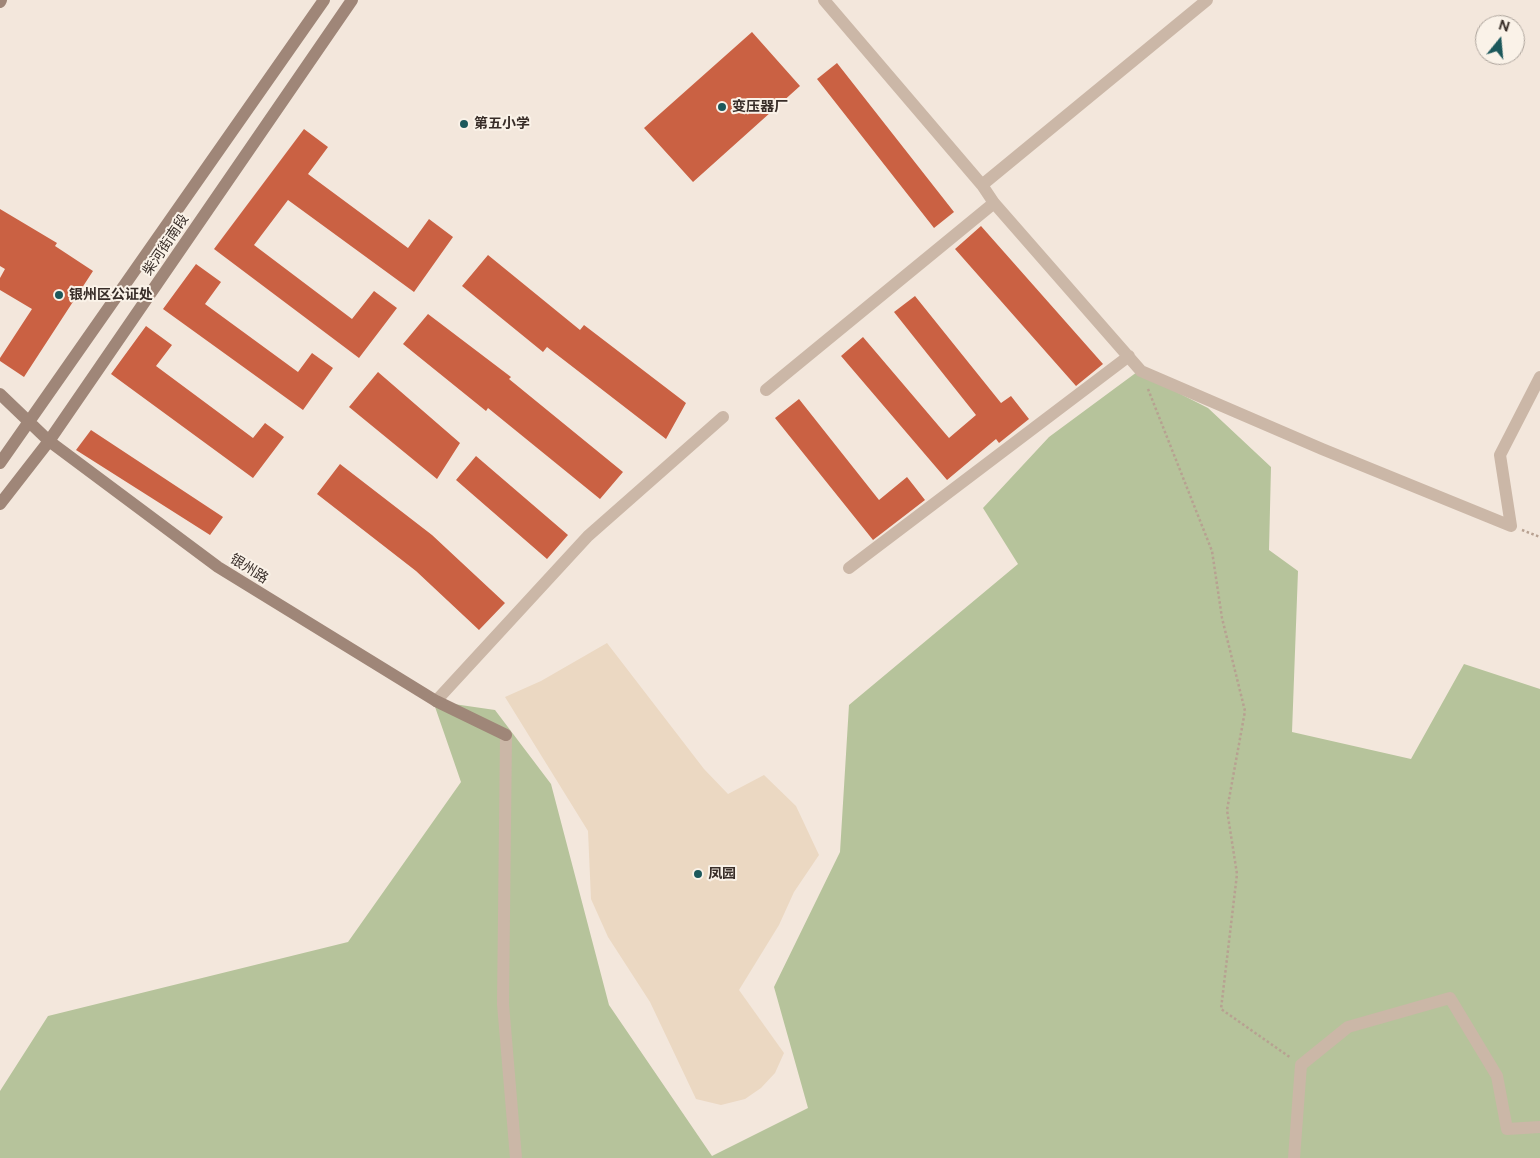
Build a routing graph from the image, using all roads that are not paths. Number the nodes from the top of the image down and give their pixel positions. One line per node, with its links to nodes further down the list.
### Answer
1 (324, 0): 12 (main road, 柴河街南段)
2 (352, 0): 13 (main road, 柴河街南段)
3 (824, 0): 5 (street)
4 (1207, 0): 5 (street)
5 (982, 185): 6 (street)
6 (994, 203): 7 (street); 9 (street)
7 (1129, 356): 8 (street); 16 (street)
8 (1540, 377)
9 (766, 390)
10 (0, 394): 12 (main road, 银州路)
11 (723, 417): 17 (street)
12 (29, 421): 13 (main road, 银州路); 14 (main road, 柴河街南段)
13 (49, 441): 15 (main road, 柴河街南段); 17 (main road, 银州路)
14 (0, 463)
15 (0, 504)
16 (849, 568)
17 (436, 701): 18 (main road, 银州路)
18 (506, 736): 20 (street)
19 (1540, 1126): 21 (street)
20 (516, 1158)
21 (1294, 1158)

